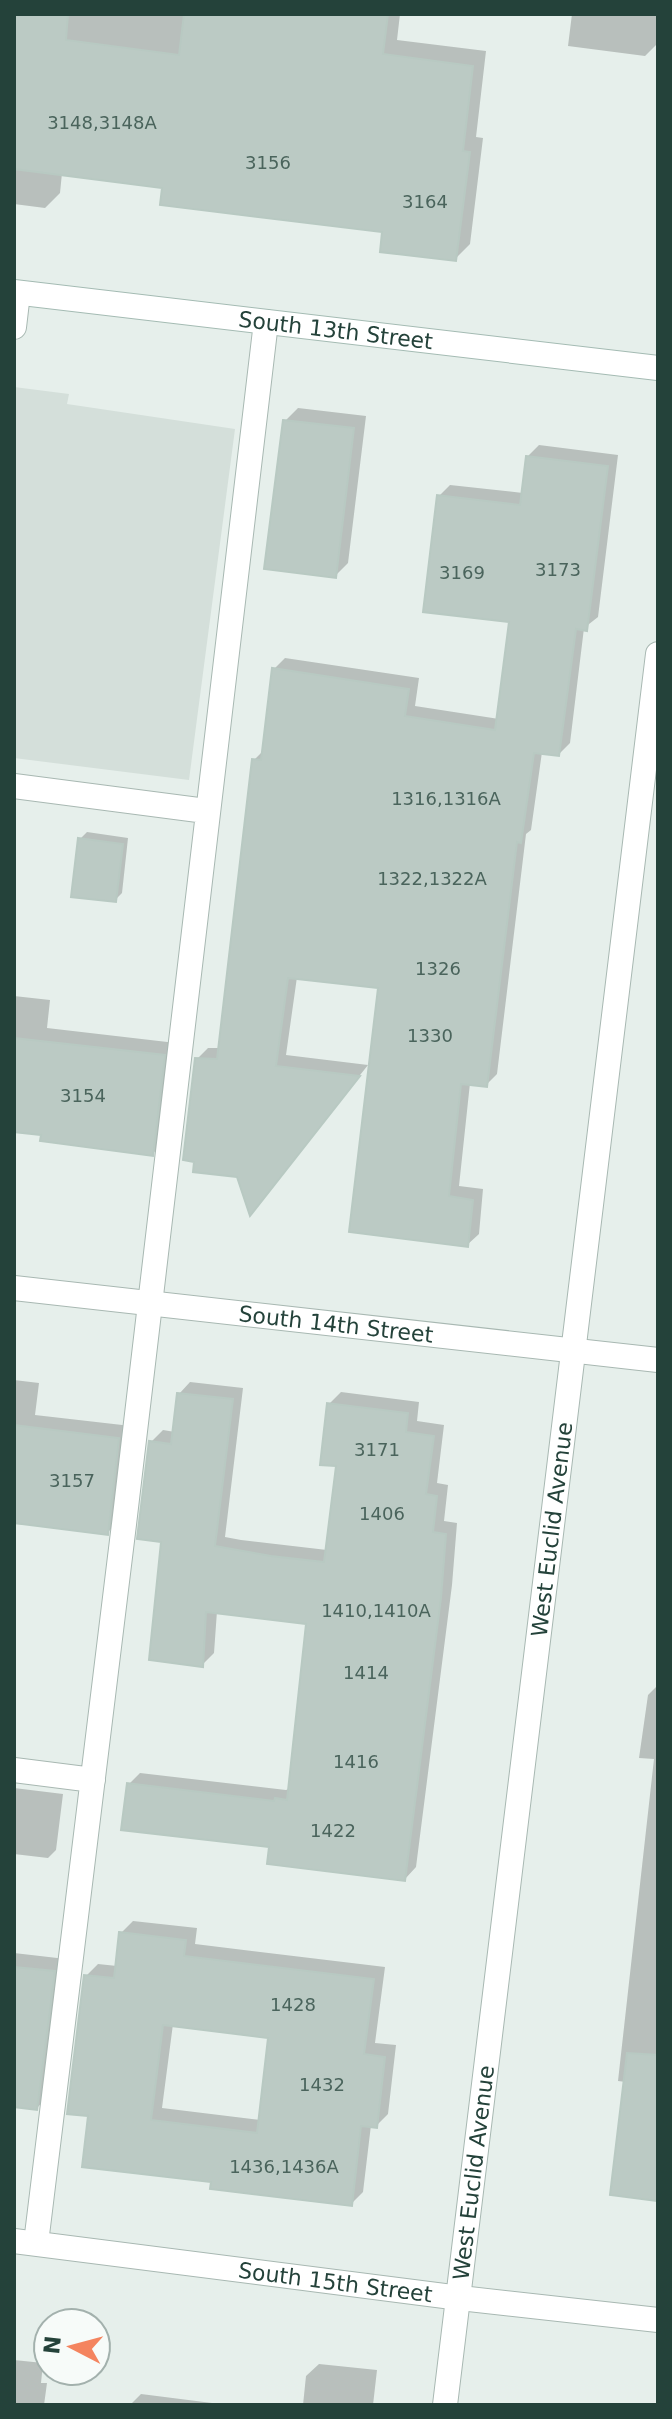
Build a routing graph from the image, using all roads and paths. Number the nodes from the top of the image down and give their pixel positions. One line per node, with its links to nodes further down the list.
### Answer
1 (16, 292): 2 (street, South 13th Street); 3 (street)
2 (266, 322): 4 (street, South 13th Street); 7 (street)
3 (14, 327)
4 (658, 368)
5 (658, 654): 10 (street, West Euclid Avenue)
6 (14, 786): 7 (street)
7 (206, 811): 9 (street)
8 (14, 1288): 9 (street, South 14th Street)
9 (152, 1304): 10 (street, South 14th Street); 13 (street)
10 (574, 1349): 11 (street, South 14th Street); 15 (street, West Euclid Avenue)
11 (658, 1360)
12 (14, 1770): 13 (street)
13 (93, 1780): 14 (street)
14 (25, 2242): 15 (street, South 15th Street)
15 (460, 2298): 16 (street, South 15th Street); 17 (street, West Euclid Avenue)
16 (658, 2320)
17 (445, 2405)

